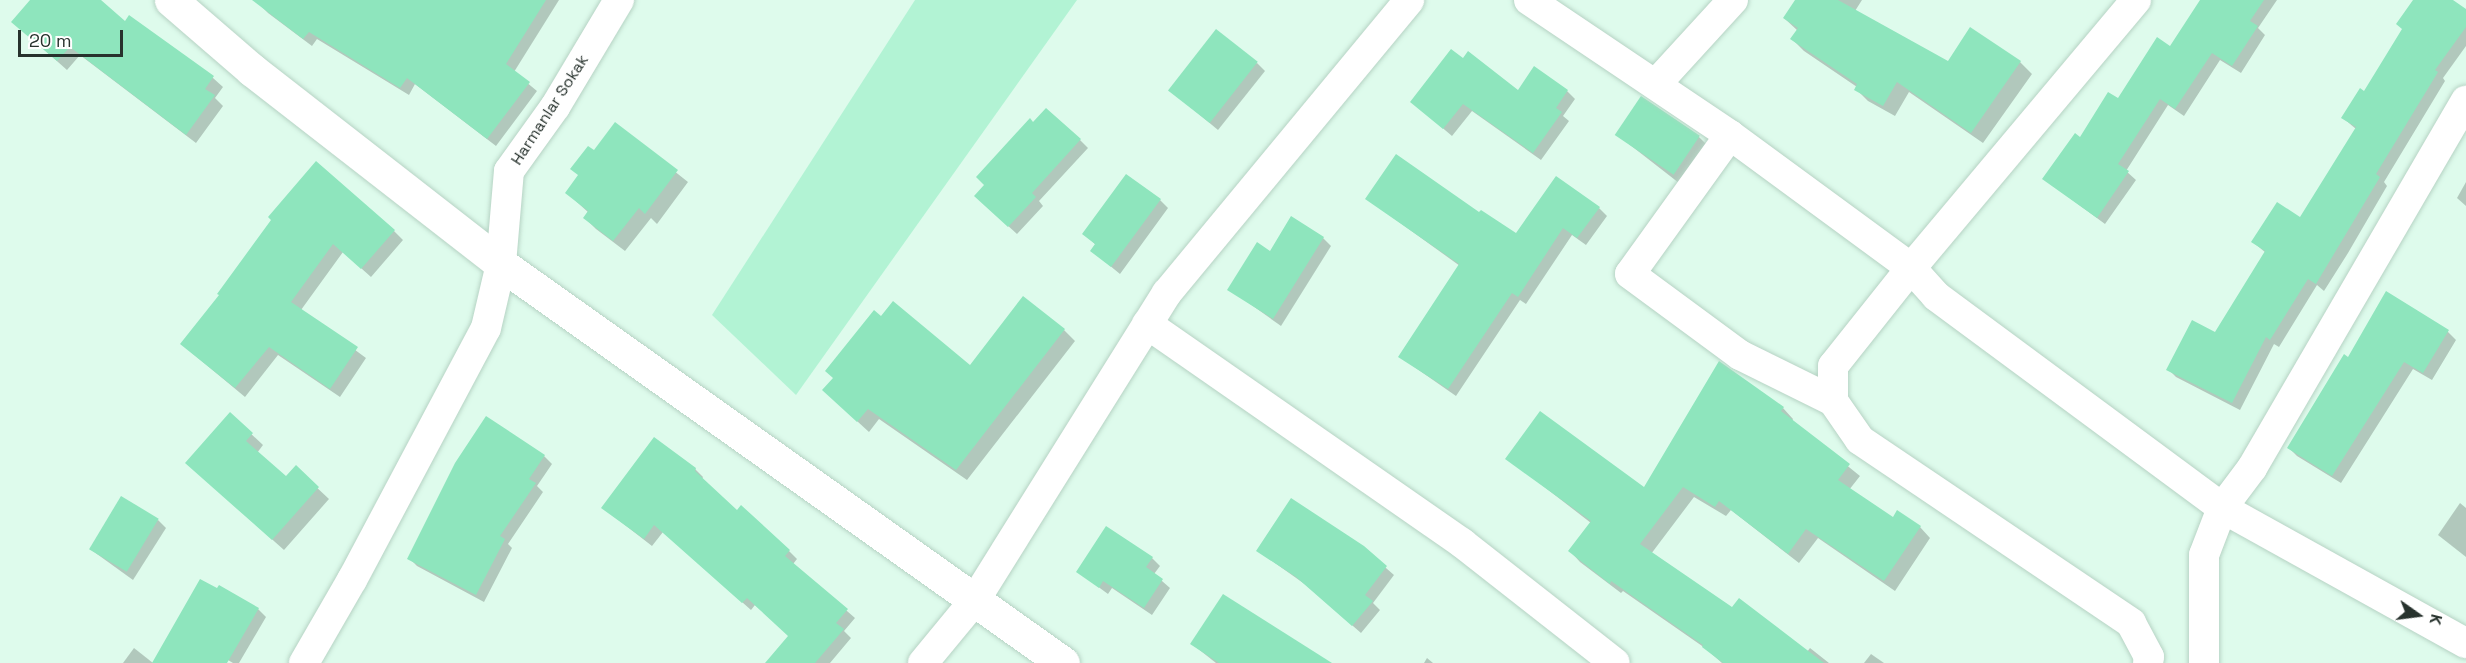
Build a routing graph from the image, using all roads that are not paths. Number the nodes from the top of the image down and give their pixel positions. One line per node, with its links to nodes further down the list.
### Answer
1 (171, 0): 10 (street)
2 (619, 0): 10 (street, Harmanlar Sokak)
3 (1409, 0): 12 (street)
4 (1529, 0): 7 (street)
5 (1733, 0): 7 (street)
6 (2136, 0): 11 (street)
7 (1656, 84): 9 (street)
8 (2466, 101): 14 (street)
9 (1730, 135): 11 (street); 13 (street)
10 (501, 264): 15 (street); 17 (street, Harmanlar Sokak)
11 (1911, 268): 13 (street); 14 (street)
12 (1147, 324): 15 (street); 20 (street)
13 (1833, 401): 21 (street)
14 (2222, 508): 16 (street); 22 (street)
15 (975, 600): 18 (street); 19 (street)
16 (2466, 643)
17 (304, 663)
18 (923, 663)
19 (1063, 663)
20 (1616, 663)
21 (2148, 663)
22 (2204, 663)

